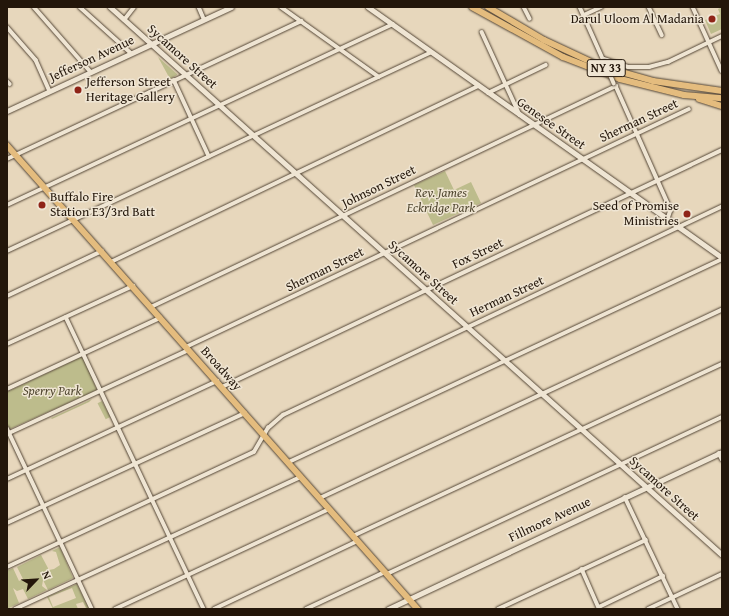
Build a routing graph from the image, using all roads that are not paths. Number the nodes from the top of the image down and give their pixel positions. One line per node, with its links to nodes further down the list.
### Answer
1 (34, 7): 34 (street)
2 (80, 7): 30 (street)
3 (110, 7): 18 (street, Sycamore Street)
4 (134, 7): 18 (street)
5 (199, 7): 17 (street)
6 (231, 7): 17 (street, Jefferson Avenue)
7 (281, 7): 20 (street)
8 (368, 7): 21 (street, Genesee Street)
9 (472, 7): 44 (highway, NY 33)
10 (524, 7): 19 (street)
11 (580, 7): 16 (street)
12 (601, 7): 16 (street)
13 (649, 7): 24 (street)
14 (693, 7): 26 (street)
15 (490, 8): 42 (highway, NY 33)
16 (584, 15): 31 (street)
17 (204, 19): 27 (street, Jefferson Avenue)
18 (124, 20): 27 (street, Sycamore Street)
19 (530, 20)
20 (300, 21): 28 (street); 35 (street)
21 (393, 24): 28 (street); 29 (street, Genesee Street)
22 (7, 28): 41 (street)
23 (482, 32): 38 (street)
24 (662, 35)
25 (722, 36): 26 (street)
26 (709, 42): 31 (street); 33 (street)
27 (151, 44): 30 (street, Jefferson Avenue); 35 (street, Sycamore Street)
28 (340, 49): 36 (street); 46 (street)
29 (431, 52): 36 (street); 40 (street, Genesee Street)
30 (131, 53): 34 (street, Jefferson Avenue)
31 (604, 60): 39 (street, bridge)
32 (546, 65): 38 (street)
33 (722, 71)
34 (91, 72): 41 (street, Jefferson Avenue)
35 (185, 75): 37 (street); 46 (street, Sycamore Street)
36 (379, 77): 54 (street)
37 (174, 80): 51 (street); 57 (street)
38 (506, 84): 43 (street); 50 (street)
39 (615, 85): 52 (street, Johnson Street); 53 (street)
40 (479, 86): 43 (street, Genesee Street); 61 (street)
41 (50, 91): 49 (street, Jefferson Avenue)
42 (722, 91)
43 (488, 93): 50 (street, Genesee Street)
44 (684, 95): 45 (highway, NY 33); 47 (highway)
45 (722, 98)
46 (220, 106): 51 (street); 54 (street, Sycamore Street)
47 (722, 106)
48 (689, 109): 53 (street, Sherman Street)
49 (7, 111)
50 (521, 116): 52 (street, Genesee Street)
51 (192, 119): 58 (street); 63 (street)
52 (534, 125): 60 (street, Genesee Street); 67 (street, Johnson Street)
53 (637, 133): 60 (street, Sherman Street); 62 (street)
54 (254, 136): 58 (street); 61 (street, Sycamore Street)
55 (7, 145): 57 (main road, Broadway)
56 (722, 150): 62 (street, Fox Street)
57 (16, 155): 59 (street); 63 (main road, Broadway)
58 (209, 156): 69 (street)
59 (7, 159)
60 (582, 159): 64 (street, Genesee Street); 73 (street, Sherman Street)
61 (295, 174): 67 (street, Sycamore Street); 75 (street)
62 (658, 180): 64 (street, Fox Street); 68 (street)
63 (44, 187): 65 (street); 69 (main road, Broadway)
64 (631, 193): 68 (street, Genesee Street); 77 (street, Fox Street)
65 (7, 205)
66 (722, 207): 70 (street, Herman Street)
67 (342, 216): 73 (street, Sycamore Street); 79 (street, Johnson Street)
68 (668, 219): 70 (street, Genesee Street)
69 (74, 220): 71 (street); 72 (main road, Broadway)
70 (679, 227): 74 (street, Genesee Street); 83 (street, Herman Street)
71 (7, 251)
72 (102, 252): 75 (main road, Broadway); 78 (street)
73 (383, 253): 77 (street, Sycamore Street); 85 (street, Sherman Street)
74 (722, 258): 87 (street)
75 (111, 262): 76 (main road, Broadway)
76 (133, 286): 79 (main road, Broadway); 81 (street)
77 (426, 290): 83 (street, Sycamore Street); 90 (street, Fox Street)
78 (7, 296)
79 (151, 307): 82 (main road, Broadway)
80 (722, 310): 93 (street)
81 (66, 317): 84 (street); 86 (street)
82 (160, 318): 85 (main road, Broadway); 86 (street)
83 (467, 327): 87 (street, Sycamore Street); 100 (street, Herman Street)
84 (7, 344)
85 (188, 348): 89 (main road, Broadway); 92 (street, Sherman Street)
86 (84, 353): 91 (street); 92 (street)
87 (506, 362): 93 (street, Sycamore Street); 103 (street)
88 (722, 364): 98 (street)
89 (217, 382): 90 (main road, Broadway); 96 (street)
90 (222, 387): 94 (main road, Broadway)
91 (7, 389)
92 (101, 390): 96 (street); 99 (street, Sherman Street)
93 (542, 394): 98 (street, Sycamore Street); 111 (street)
94 (245, 413): 100 (main road, Broadway); 104 (street)
95 (722, 417): 105 (street)
96 (118, 427): 104 (street); 106 (street)
97 (7, 428): 99 (street)
98 (581, 429): 105 (street, Sycamore Street); 116 (street)
99 (8, 433): 106 (street)
100 (264, 434): 103 (main road, Broadway); 112 (street, Herman Street)
101 (721, 452): 102 (street); 109 (street, Fillmore Avenue)
102 (722, 459)
103 (289, 462): 107 (main road, Broadway)
104 (136, 463): 112 (street); 113 (street)
105 (620, 464): 109 (street, Sycamore Street); 124 (street)
106 (27, 470): 108 (street); 113 (street)
107 (301, 476): 111 (main road, Broadway); 117 (street)
108 (7, 478)
109 (646, 488): 110 (street, Fillmore Avenue); 121 (street, Sycamore Street)
110 (626, 497): 118 (street); 130 (street, Fillmore Avenue)
111 (320, 498): 114 (main road, Broadway)
112 (153, 500): 117 (street); 120 (street, Herman Street)
113 (44, 506): 115 (street); 120 (street)
114 (330, 509): 116 (main road, Broadway); 126 (street)
115 (7, 523)
116 (354, 536): 119 (main road, Broadway)
117 (171, 538): 126 (street); 128 (street)
118 (646, 540): 123 (street); 127 (street)
119 (358, 541): 124 (main road, Broadway); 136 (street)
120 (61, 542): 122 (street, Herman Street); 128 (street)
121 (722, 555)
122 (7, 567)
123 (582, 569): 131 (street); 140 (street)
124 (386, 573): 130 (main road, Broadway); 137 (street)
125 (722, 574): 129 (street)
126 (188, 575): 134 (street); 135 (street)
127 (663, 576): 129 (street); 131 (street)
128 (78, 579): 132 (street); 133 (street)
129 (673, 597): 141 (street); 142 (street)
130 (409, 599): 138 (street, Fillmore Avenue); 139 (main road, Broadway)
131 (599, 608)
132 (15, 609)
133 (92, 609)
134 (115, 609)
135 (204, 609)
136 (214, 609)
137 (306, 609)
138 (388, 609)
139 (418, 609)
140 (498, 609)
141 (648, 609)
142 (678, 609)

